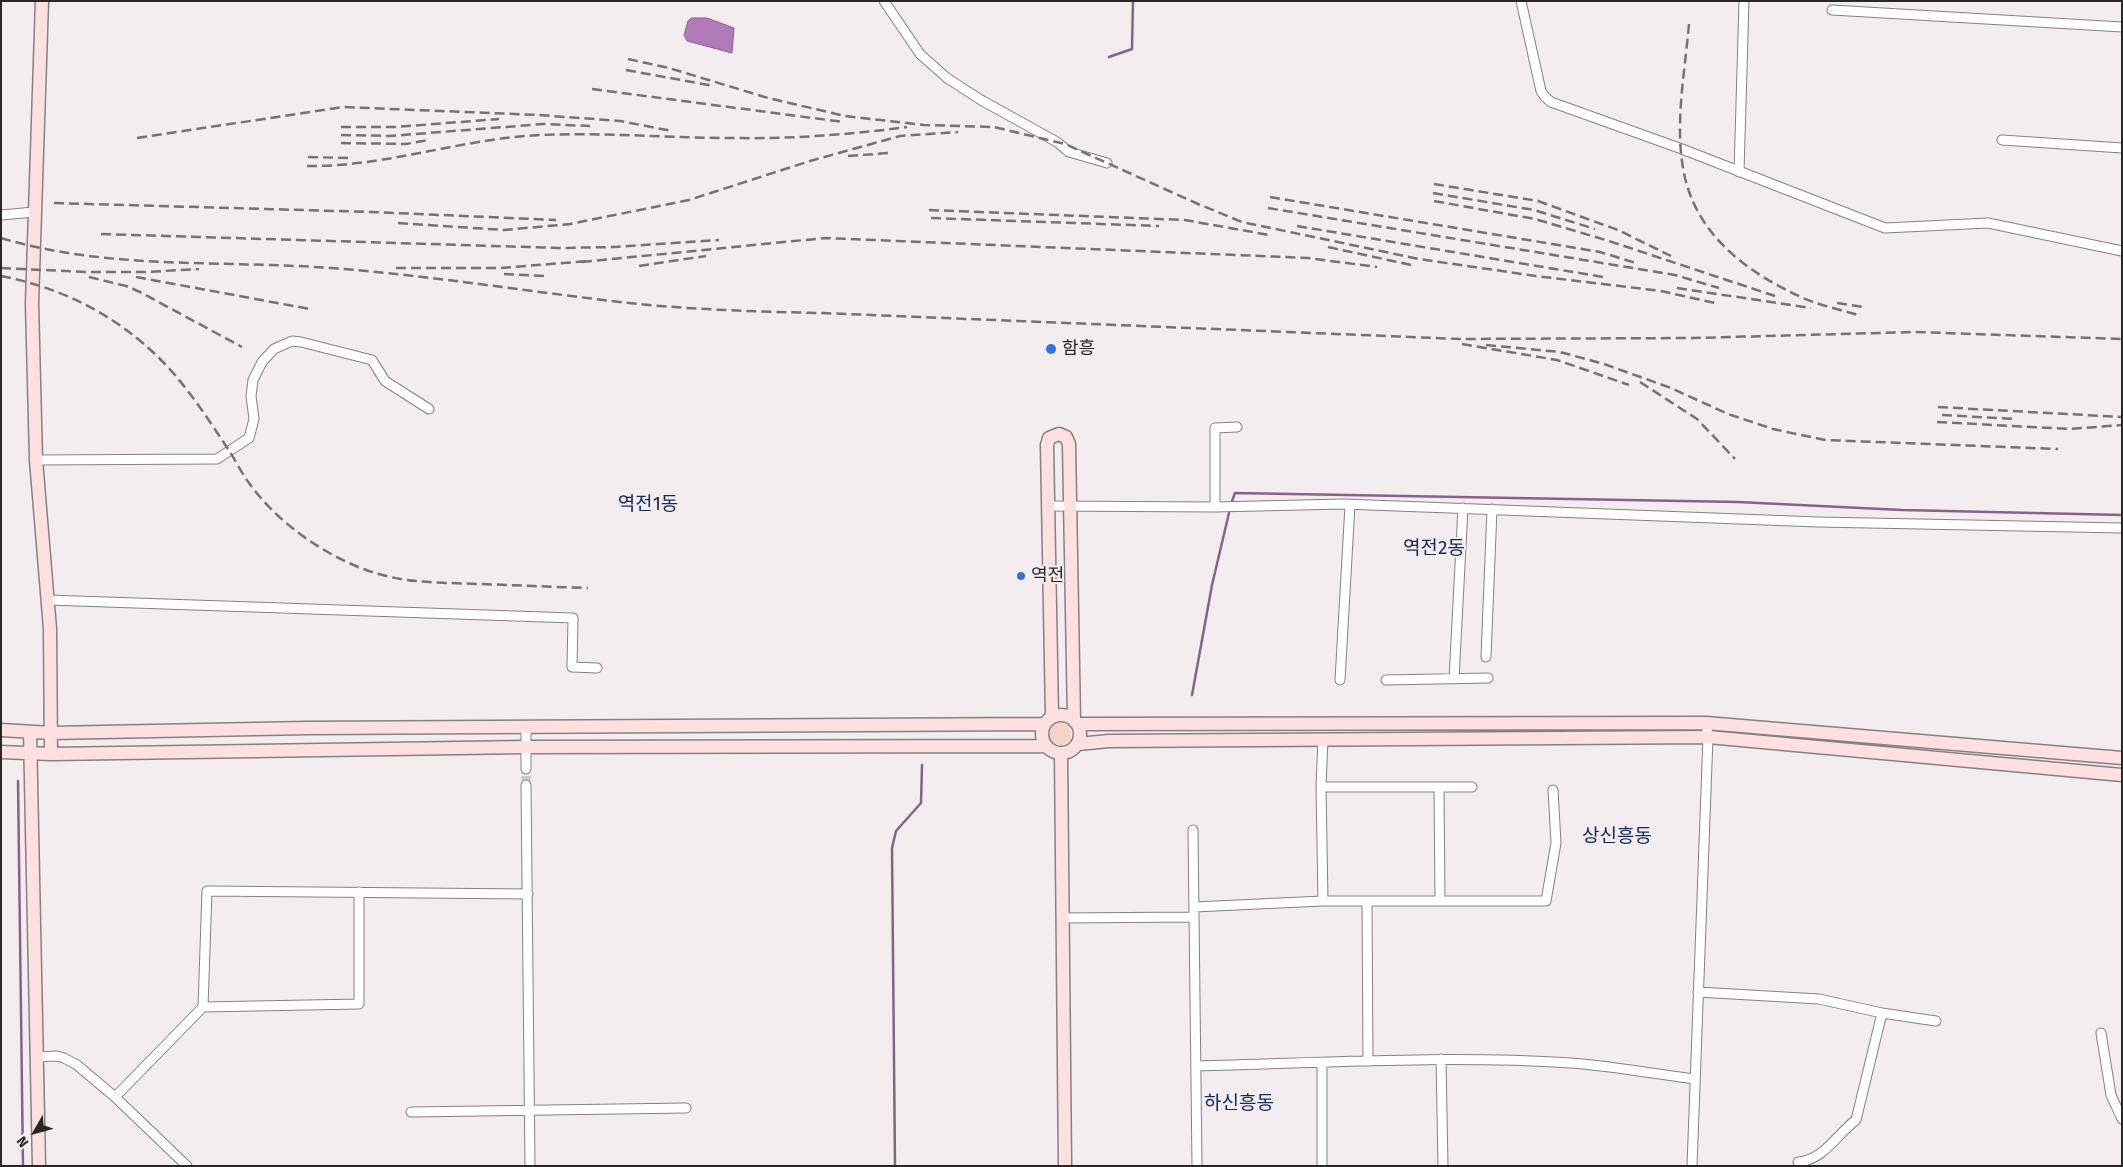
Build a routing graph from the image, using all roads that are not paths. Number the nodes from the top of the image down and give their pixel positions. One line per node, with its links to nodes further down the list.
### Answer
1 (42, 1): 11 (main road)
2 (884, 1): 9 (street)
3 (1521, 1): 10 (street)
4 (1744, 1): 10 (street)
5 (1832, 10): 6 (street)
6 (2122, 27)
7 (2002, 140): 8 (street)
8 (2122, 148)
9 (1107, 163)
10 (1740, 172): 13 (street)
11 (34, 212): 12 (street); 16 (main road)
12 (1, 215)
13 (2122, 251)
14 (429, 409): 16 (street)
15 (1237, 427): 20 (street)
16 (36, 460): 24 (main road)
17 (1350, 505): 20 (street); 21 (street); 29 (street)
18 (1048, 506): 19 (street); 19 (main road); 31 (main road)
19 (1070, 506): 20 (street); 32 (main road)
20 (1215, 507)
21 (1463, 508): 22 (street); 28 (street)
22 (1492, 509): 23 (street); 25 (street)
23 (2122, 528)
24 (48, 600): 26 (street); 37 (main road)
25 (1486, 657)
26 (597, 668)
27 (1488, 678): 28 (street)
28 (1454, 679): 30 (street)
29 (1340, 680)
30 (1386, 680)
31 (1048, 720): 32 (main road); 34 (main road); 41 (main road)
32 (1076, 722): 33 (main road); 40 (main road)
33 (1706, 723): 38 (street); 47 (main road)
34 (526, 727): 37 (main road); 42 (street)
35 (1, 730): 36 (main road)
36 (30, 732): 37 (main road); 45 (main road)
37 (51, 732): 46 (main road)
38 (1708, 737): 39 (main road); 49 (main road); 64 (street)
39 (1323, 738): 40 (main road); 51 (street)
40 (1078, 744): 44 (main road)
41 (1045, 746): 42 (main road); 44 (main road)
42 (526, 747): 46 (main road); 48 (street)
43 (1, 752): 45 (main road)
44 (1061, 753): 63 (main road)
45 (30, 754): 46 (main road); 69 (main road)
46 (51, 754)
47 (2122, 758)
48 (526, 770)
49 (2122, 775)
50 (526, 785): 57 (street)
51 (1321, 787): 52 (street); 58 (street)
52 (1439, 787): 53 (street); 60 (street)
53 (1472, 787)
54 (1553, 790): 60 (street)
55 (1193, 830): 61 (street)
56 (359, 892): 57 (street); 65 (street); 65 (street)
57 (528, 894): 77 (street)
58 (1323, 901): 59 (street); 61 (street)
59 (1367, 901): 60 (street); 71 (street)
60 (1440, 901)
61 (1194, 907): 62 (street)
62 (1194, 917): 63 (street); 73 (street)
63 (1062, 918): 84 (main road)
64 (1698, 992): 66 (street); 74 (street)
65 (204, 1007): 75 (street)
66 (1882, 1013): 67 (street); 80 (street)
67 (1936, 1021)
68 (2101, 1033): 79 (street)
69 (36, 1057): 75 (street); 81 (main road)
70 (1441, 1059): 71 (street); 74 (street); 87 (street)
71 (1368, 1061): 72 (street)
72 (1322, 1063): 73 (street); 86 (street)
73 (1196, 1066): 85 (street)
74 (1695, 1079): 88 (street)
75 (116, 1097): 82 (street)
76 (686, 1108): 77 (street)
77 (530, 1111): 78 (street); 83 (street)
78 (411, 1112)
79 (2122, 1119)
80 (1798, 1162)
81 (39, 1166)
82 (187, 1166)
83 (530, 1166)
84 (1065, 1166)
85 (1197, 1166)
86 (1322, 1166)
87 (1443, 1166)
88 (1692, 1166)

